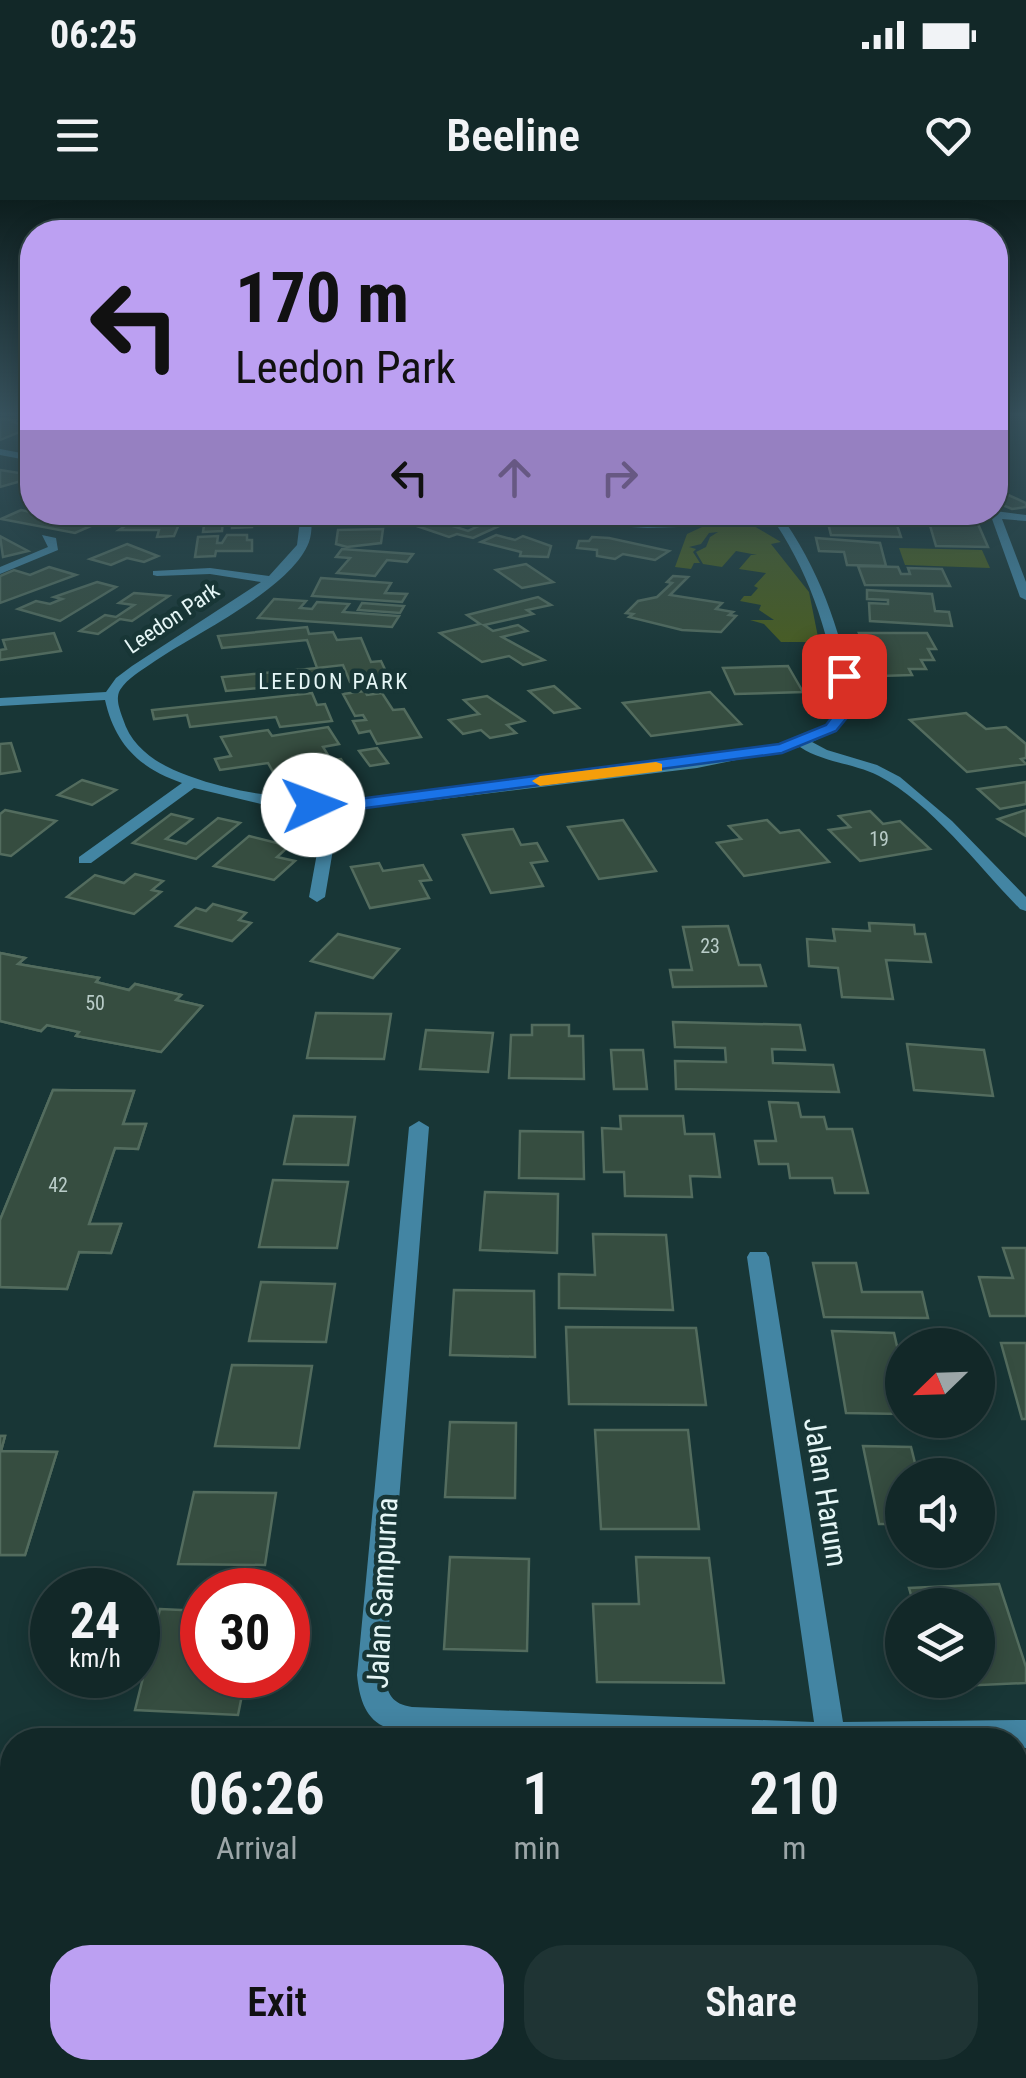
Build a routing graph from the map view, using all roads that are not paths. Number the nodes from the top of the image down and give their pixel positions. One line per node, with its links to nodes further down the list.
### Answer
1 (305, 525): 9 (street, Leedon Park)
2 (593, 525): 3 (street)
3 (691, 525)
4 (781, 525): 13 (street)
5 (999, 525): 10 (street)
6 (46, 538): 7 (street)
7 (0, 571)
8 (157, 574): 9 (street, Leedon Park)
9 (270, 580): 11 (street, Leedon Park)
10 (1026, 598)
11 (111, 696): 12 (street); 14 (street)
12 (0, 702)
13 (801, 741): 15 (street); 18 (street)
14 (191, 783): 15 (street); 16 (street)
15 (333, 805): 17 (street)
16 (85, 860)
17 (317, 897)
18 (1026, 906)
19 (419, 1127): 21 (street, Jalan Sampurna)
20 (758, 1257): 22 (street, Jalan Harum)
21 (592, 1728)
22 (830, 1728)

